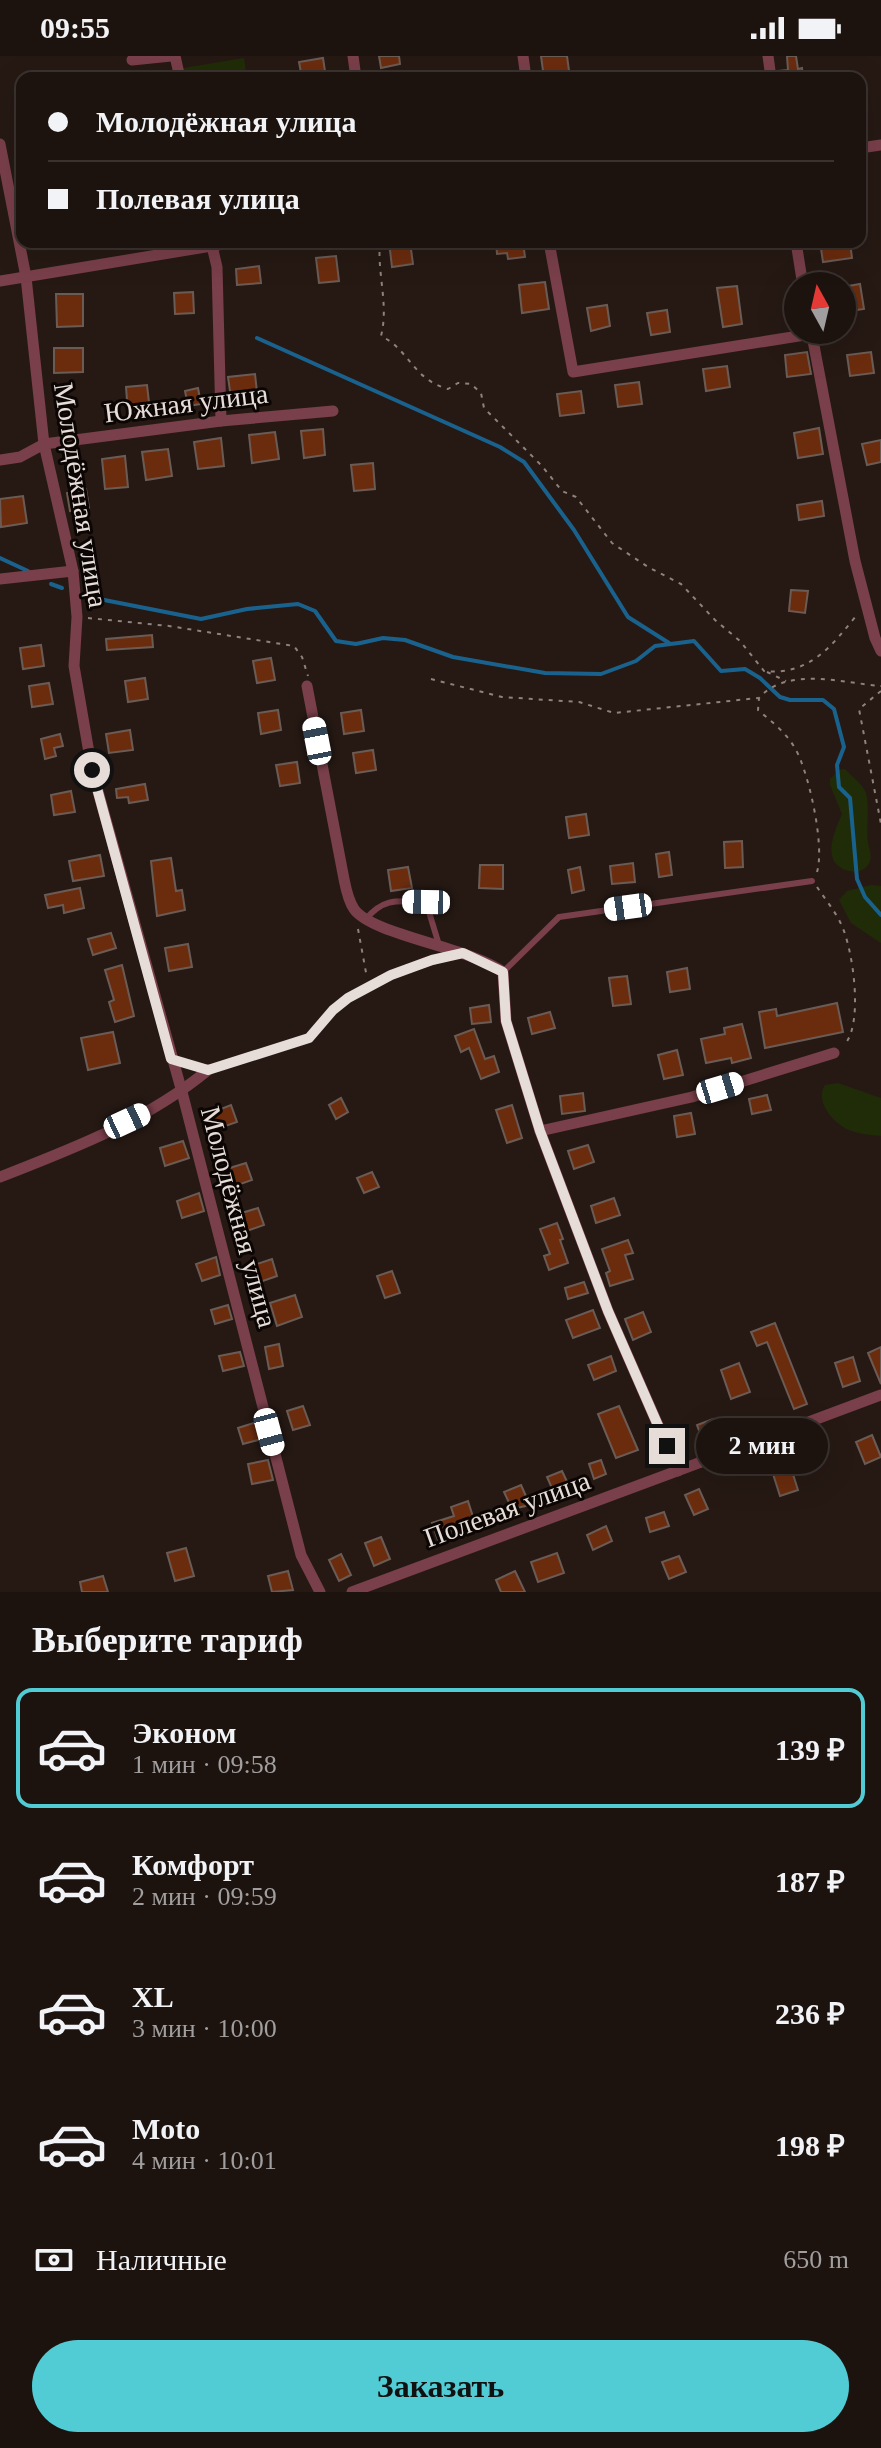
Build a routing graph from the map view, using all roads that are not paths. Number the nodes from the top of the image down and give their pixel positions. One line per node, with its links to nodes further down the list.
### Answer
1 (173, 56): 2 (street)
2 (132, 60)
3 (0, 144): 4 (street, Молодёжная улица)
4 (16, 226)
5 (20, 248): 11 (street, Молодёжная улица)
6 (189, 248): 11 (street)
7 (212, 248): 16 (street)
8 (550, 248): 13 (street)
9 (797, 248): 10 (street)
10 (801, 272)
11 (26, 277): 12 (street); 17 (street, Молодёжная улица)
12 (0, 281)
13 (784, 337)
14 (813, 344): 21 (street)
15 (333, 411): 16 (street, Южная улица)
16 (221, 421): 17 (street, Южная улица)
17 (44, 444): 18 (street, Южная улица); 19 (street, Молодёжная улица)
18 (0, 460)
19 (73, 571): 20 (street); 29 (street, Молодёжная улица)
20 (0, 579)
21 (881, 651)
22 (308, 681): 24 (street)
23 (812, 881): 27 (lane)
24 (365, 919): 25 (street); 25 (lane)
25 (439, 945): 26 (street)
26 (463, 953): 27 (street); 30 (lane)
27 (498, 968): 32 (street)
28 (834, 1053): 32 (street)
29 (171, 1059): 30 (lane); 31 (street, Молодёжная улица)
30 (208, 1070): 31 (street)
31 (182, 1092): 33 (street); 36 (street, Молодёжная улица)
32 (540, 1131): 35 (street)
33 (0, 1177)
34 (881, 1395): 35 (street, Полевая улица)
35 (678, 1471): 37 (street, Полевая улица)
36 (320, 1592)
37 (352, 1592)

